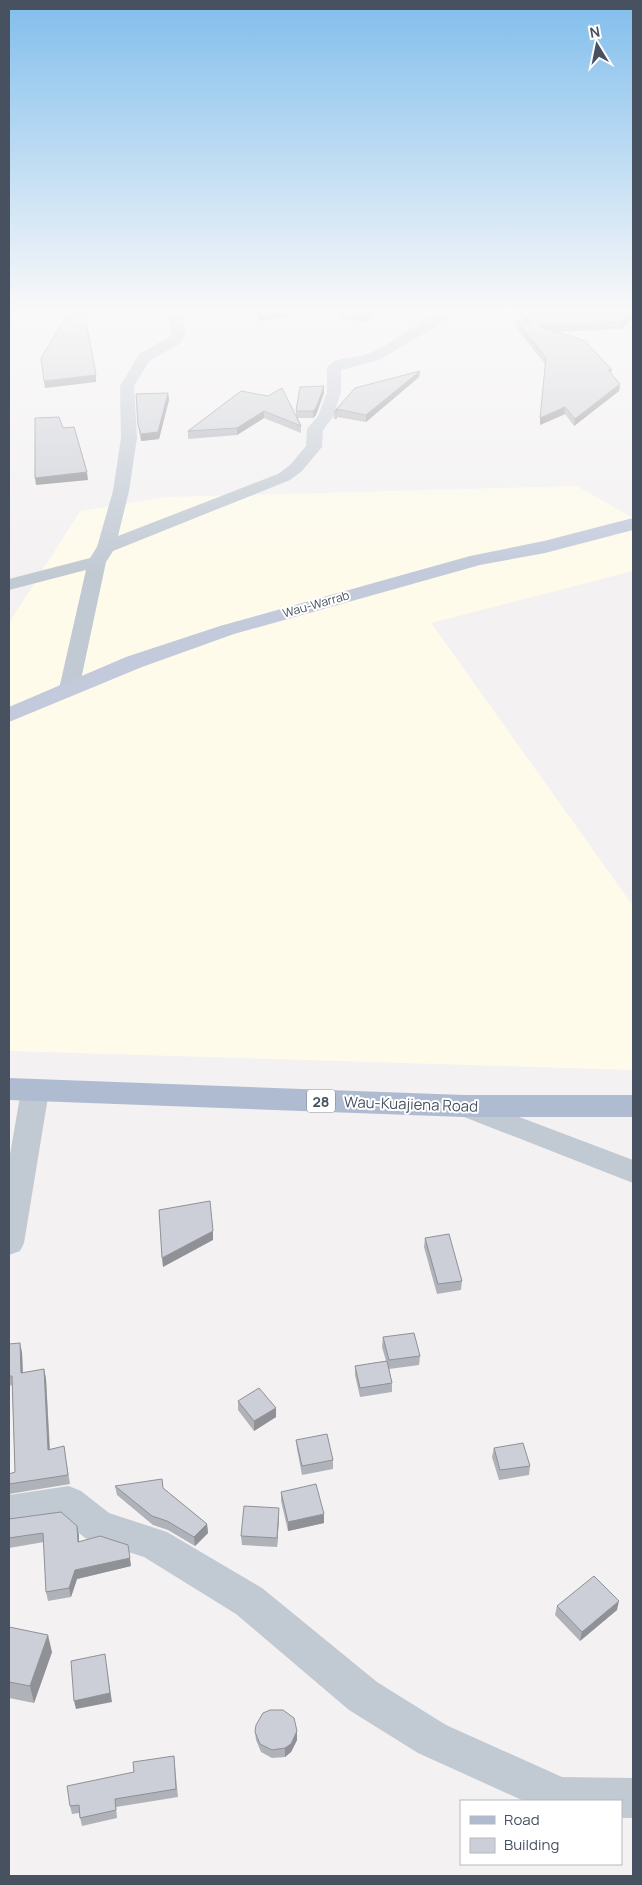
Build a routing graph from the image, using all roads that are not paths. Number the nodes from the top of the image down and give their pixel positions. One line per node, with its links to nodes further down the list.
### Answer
1 (127, 399): 4 (street)
2 (331, 399): 4 (street)
3 (633, 524): 6 (main road, Wau-Warrab)
4 (102, 554): 5 (street); 6 (street)
5 (9, 584)
6 (69, 689): 7 (main road, Wau-Warrab)
7 (9, 715)
8 (22, 1090): 9 (main road, Wau-Kuajiena Road / 28); 12 (street)
9 (464, 1106): 10 (main road, Wau-Kuajiena Road / 28); 11 (street)
10 (633, 1106)
11 (633, 1172)
12 (9, 1243)
13 (9, 1511): 14 (street)
14 (633, 1798)

